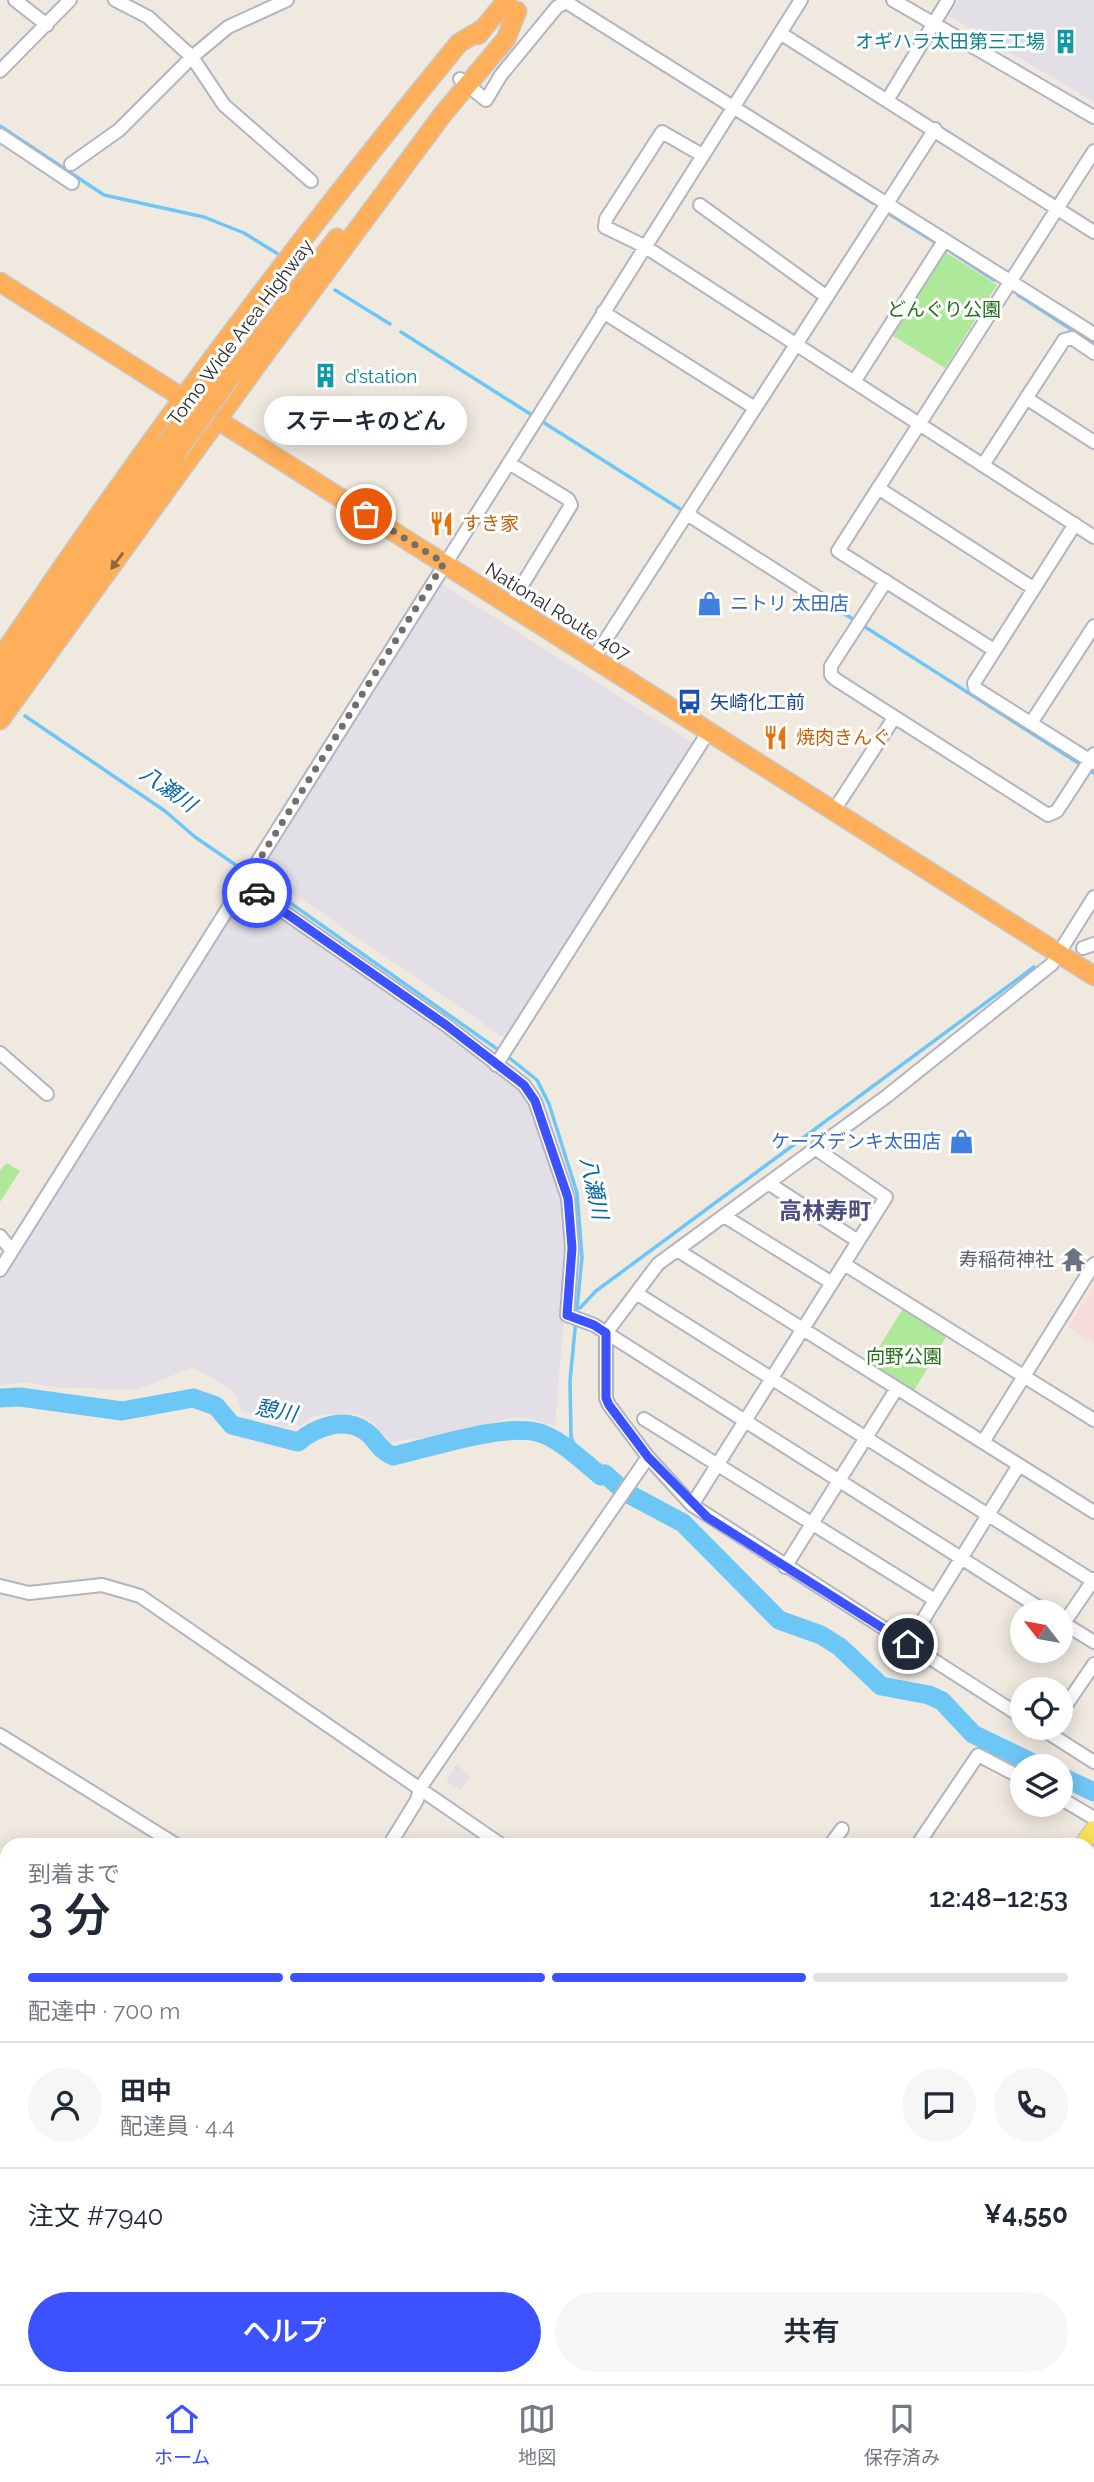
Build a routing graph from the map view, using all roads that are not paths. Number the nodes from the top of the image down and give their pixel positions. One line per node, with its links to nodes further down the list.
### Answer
1 (15, 0): 10 (street)
2 (70, 0): 10 (street)
3 (115, 0): 13 (street)
4 (287, 0): 13 (street)
5 (801, 0): 12 (street)
6 (893, 0): 9 (street)
7 (948, 0): 9 (street)
8 (517, 4): 11 (highway, Tomo Wide Area Highway); 15 (highway)
9 (934, 23): 16 (street); 18 (street)
10 (47, 25): 14 (street)
11 (484, 28): 39 (highway, Tomo Wide Area Highway); 41 (highway)
12 (780, 33): 16 (street); 17 (street)
13 (192, 57): 23 (street); 24 (street)
14 (0, 71)
15 (463, 82): 17 (street); 39 (highway, Tomo Wide Area Highway); 44 (highway)
16 (887, 100): 19 (street)
17 (734, 105): 22 (street); 26 (street)
18 (1094, 117)
19 (935, 129): 26 (street); 28 (street)
20 (0, 135): 25 (street)
21 (1094, 152): 28 (street)
22 (702, 155): 31 (street); 31 (street)
23 (71, 164)
24 (311, 181)
25 (72, 183)
26 (886, 203): 30 (street); 34 (street)
27 (700, 205): 34 (street)
28 (1057, 209): 29 (street); 33 (street)
29 (1094, 232)
30 (944, 241): 33 (street); 40 (street)
31 (644, 246): 35 (street); 37 (street)
32 (0, 282): 41 (highway, National Route 407)
33 (1011, 282): 36 (street); 45 (street)
34 (827, 298): 37 (street)
35 (603, 312): 43 (street); 48 (street)
36 (1094, 334)
37 (795, 344): 40 (street); 43 (street)
38 (1094, 353): 42 (street)
39 (227, 371): 47 (highway, Tomo Wide Area Highway, bridge)
40 (854, 382): 45 (street)
41 (183, 398): 44 (highway, National Route 407); 62 (highway)
42 (1026, 398): 46 (street); 49 (street)
43 (755, 408): 51 (street)
44 (217, 419): 54 (highway, National Route 407); 66 (highway, one-way to 66)
45 (919, 424): 49 (street); 50 (street)
46 (1094, 442)
47 (171, 449): 63 (highway, Tomo Wide Area Highway); 64 (highway, Tomo Wide Area Highway)
48 (509, 463): 54 (street); 58 (street)
49 (984, 465): 52 (street)
50 (878, 488): 55 (street); 56 (street)
51 (687, 514): 57 (street); 61 (street)
52 (1075, 524): 53 (street); 56 (street)
53 (1094, 537)
54 (444, 563): 58 (highway, National Route 407); 71 (street)
55 (886, 581): 60 (street); 65 (street)
56 (1033, 588): 60 (street)
57 (823, 601)
58 (510, 605): 61 (highway, National Route 407)
59 (1094, 626): 67 (street)
60 (994, 650): 67 (street)
61 (594, 658): 68 (highway, National Route 407)
62 (0, 659)
63 (0, 678)
64 (0, 699)
65 (894, 718): 69 (street); 70 (street)
66 (0, 720)
67 (1031, 723): 69 (street)
68 (709, 731): 70 (highway, National Route 407); 76 (street)
69 (1093, 759)
70 (833, 812): 73 (highway, National Route 407)
71 (248, 877): 76 (street); 84 (street)
72 (1094, 897): 73 (street)
73 (1060, 953): 74 (highway, National Route 407); 78 (street)
74 (1094, 976)
75 (0, 1053): 77 (street)
76 (498, 1063): 91 (street)
77 (47, 1094)
78 (816, 1149): 79 (street); 82 (street)
79 (768, 1183): 80 (street); 82 (street)
80 (724, 1216): 83 (street); 88 (street)
81 (0, 1236): 84 (street)
82 (858, 1241): 85 (street)
83 (677, 1250): 89 (street); 90 (street)
84 (12, 1251): 87 (street)
85 (844, 1264): 88 (street); 92 (street)
86 (1094, 1264): 92 (street)
87 (0, 1270)
88 (832, 1283): 90 (street)
89 (636, 1293): 91 (street); 93 (street)
90 (803, 1329): 93 (street); 94 (street)
91 (606, 1333): 97 (street); 100 (street)
92 (1023, 1376): 96 (street); 99 (street)
93 (772, 1377): 97 (street); 98 (street)
94 (897, 1388): 98 (street); 99 (street)
95 (644, 1419): 101 (street)
96 (1094, 1420)
97 (745, 1421): 101 (street); 103 (street)
98 (867, 1437): 103 (street); 106 (street)
99 (983, 1442): 102 (street)
100 (648, 1457): 104 (street); 125 (street)
101 (718, 1464): 104 (street); 107 (street)
102 (1019, 1465): 105 (street); 106 (street)
103 (839, 1481): 107 (street); 108 (street)
104 (692, 1505): 109 (street)
105 (1094, 1512)
106 (989, 1513): 108 (street); 110 (street)
107 (812, 1523): 109 (street); 112 (street)
108 (961, 1558): 112 (street); 113 (street)
109 (785, 1567): 117 (street)
110 (1093, 1580): 114 (street)
111 (0, 1586): 125 (street)
112 (935, 1600): 117 (street)
113 (1027, 1600)
114 (1073, 1607)
115 (1073, 1629): 116 (street)
116 (1094, 1642)
117 (908, 1644): 120 (street)
118 (1094, 1664): 119 (street)
119 (1073, 1695)
120 (1010, 1709)
121 (0, 1735): 129 (street)
122 (1062, 1740): 123 (street)
123 (1094, 1762)
124 (1010, 1772): 133 (street)
125 (420, 1788): 130 (street); 131 (street)
126 (1073, 1806): 127 (street)
127 (1094, 1818)
128 (842, 1829): 132 (street)
129 (165, 1838)
130 (394, 1838)
131 (491, 1838)
132 (835, 1838)
133 (922, 1838)

